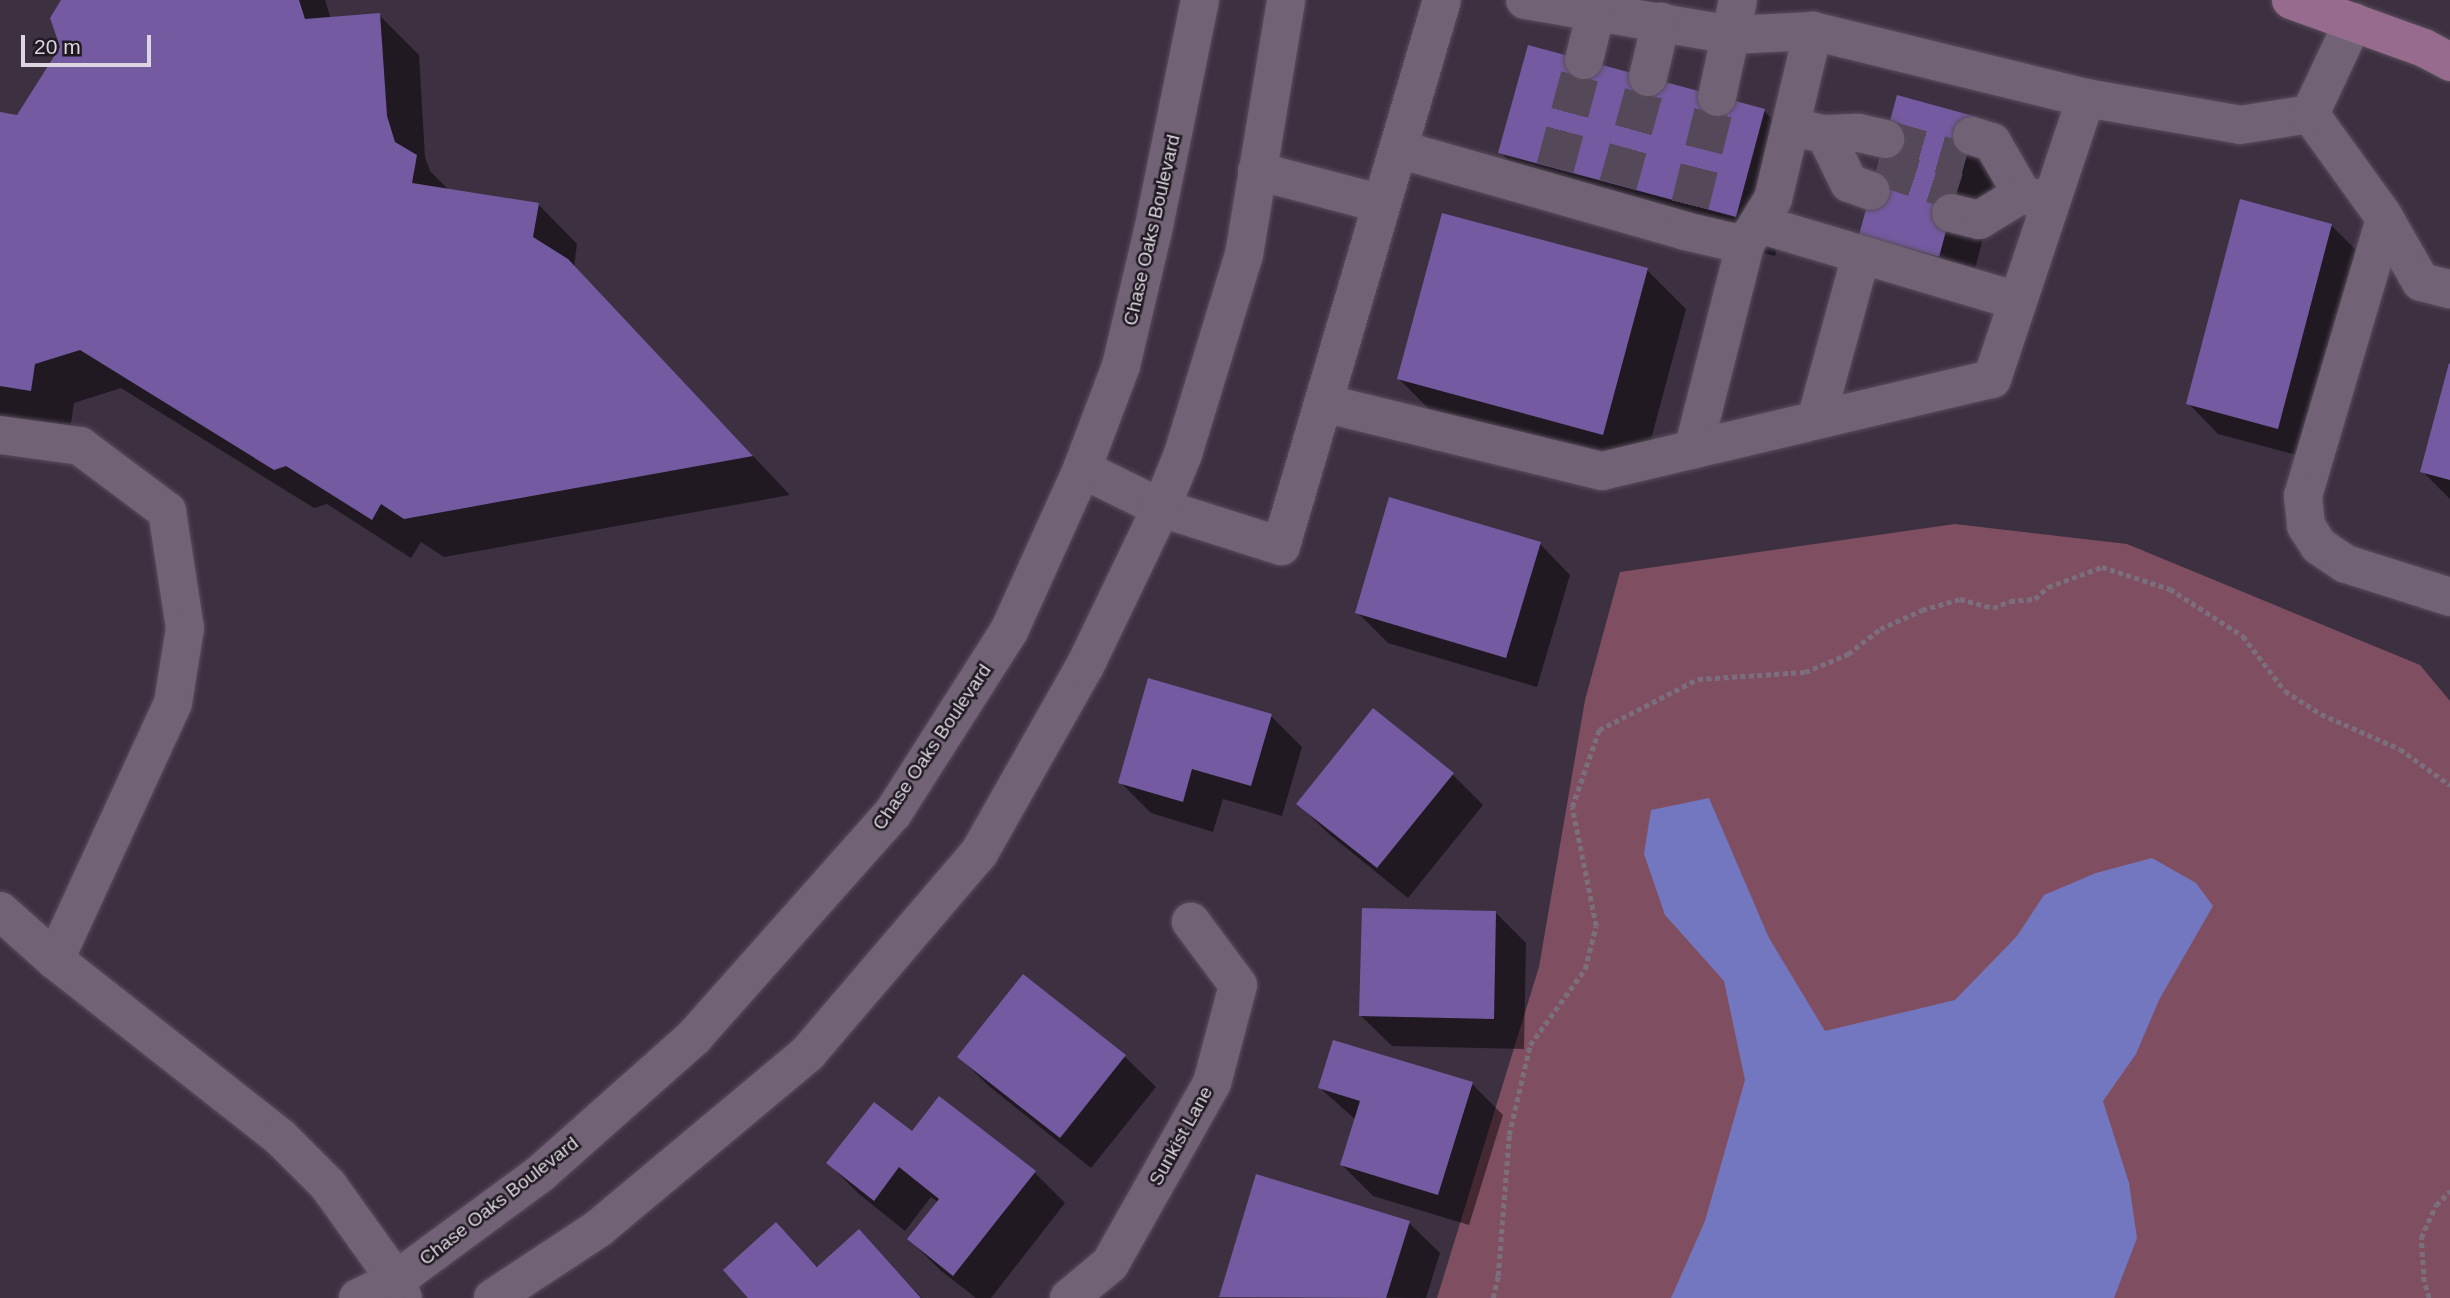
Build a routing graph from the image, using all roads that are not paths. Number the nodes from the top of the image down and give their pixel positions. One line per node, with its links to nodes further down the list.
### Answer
1 (1200, 0): 31 (street, Chase Oaks Boulevard)
2 (1286, 0): 19 (street)
3 (1442, 0): 18 (street)
4 (1525, 0): 7 (street)
5 (2291, 0): 6 (main road)
6 (2360, 11): 12 (main road); 16 (street)
7 (1596, 12): 9 (street); 11 (street)
8 (1735, 17): 9 (street); 10 (street); 14 (street)
9 (1661, 22): 13 (street)
10 (1813, 31): 15 (street); 17 (street)
11 (1584, 60)
12 (2450, 62)
13 (1648, 77)
14 (1717, 97)
15 (2086, 98): 16 (street); 20 (street)
16 (2310, 114): 22 (street)
17 (1808, 131): 17 (street); 23 (street)
18 (1398, 149): 21 (street); 23 (street)
19 (1257, 172): 21 (street); 32 (street)
20 (2036, 198): 20 (street); 26 (street)
21 (1382, 204): 27 (street)
22 (2385, 219): 25 (street); 33 (street)
23 (1752, 235): 24 (street); 30 (street)
24 (1861, 256): 26 (street); 28 (street)
25 (2450, 289)
26 (2018, 301): 28 (street)
27 (1323, 403): 30 (street); 32 (street)
28 (1816, 421): 30 (street)
29 (0, 435): 36 (street)
30 (1693, 450)
31 (1082, 469): 32 (street); 37 (street, Chase Oaks Boulevard)
32 (1161, 508): 39 (street)
33 (2450, 597)
34 (0, 911): 36 (street)
35 (1191, 922): 40 (street, Sunkist Lane)
36 (55, 960): 37 (street)
37 (400, 1289): 38 (street, Chase Oaks Boulevard)
38 (358, 1298)
39 (493, 1298)
40 (1069, 1298)

